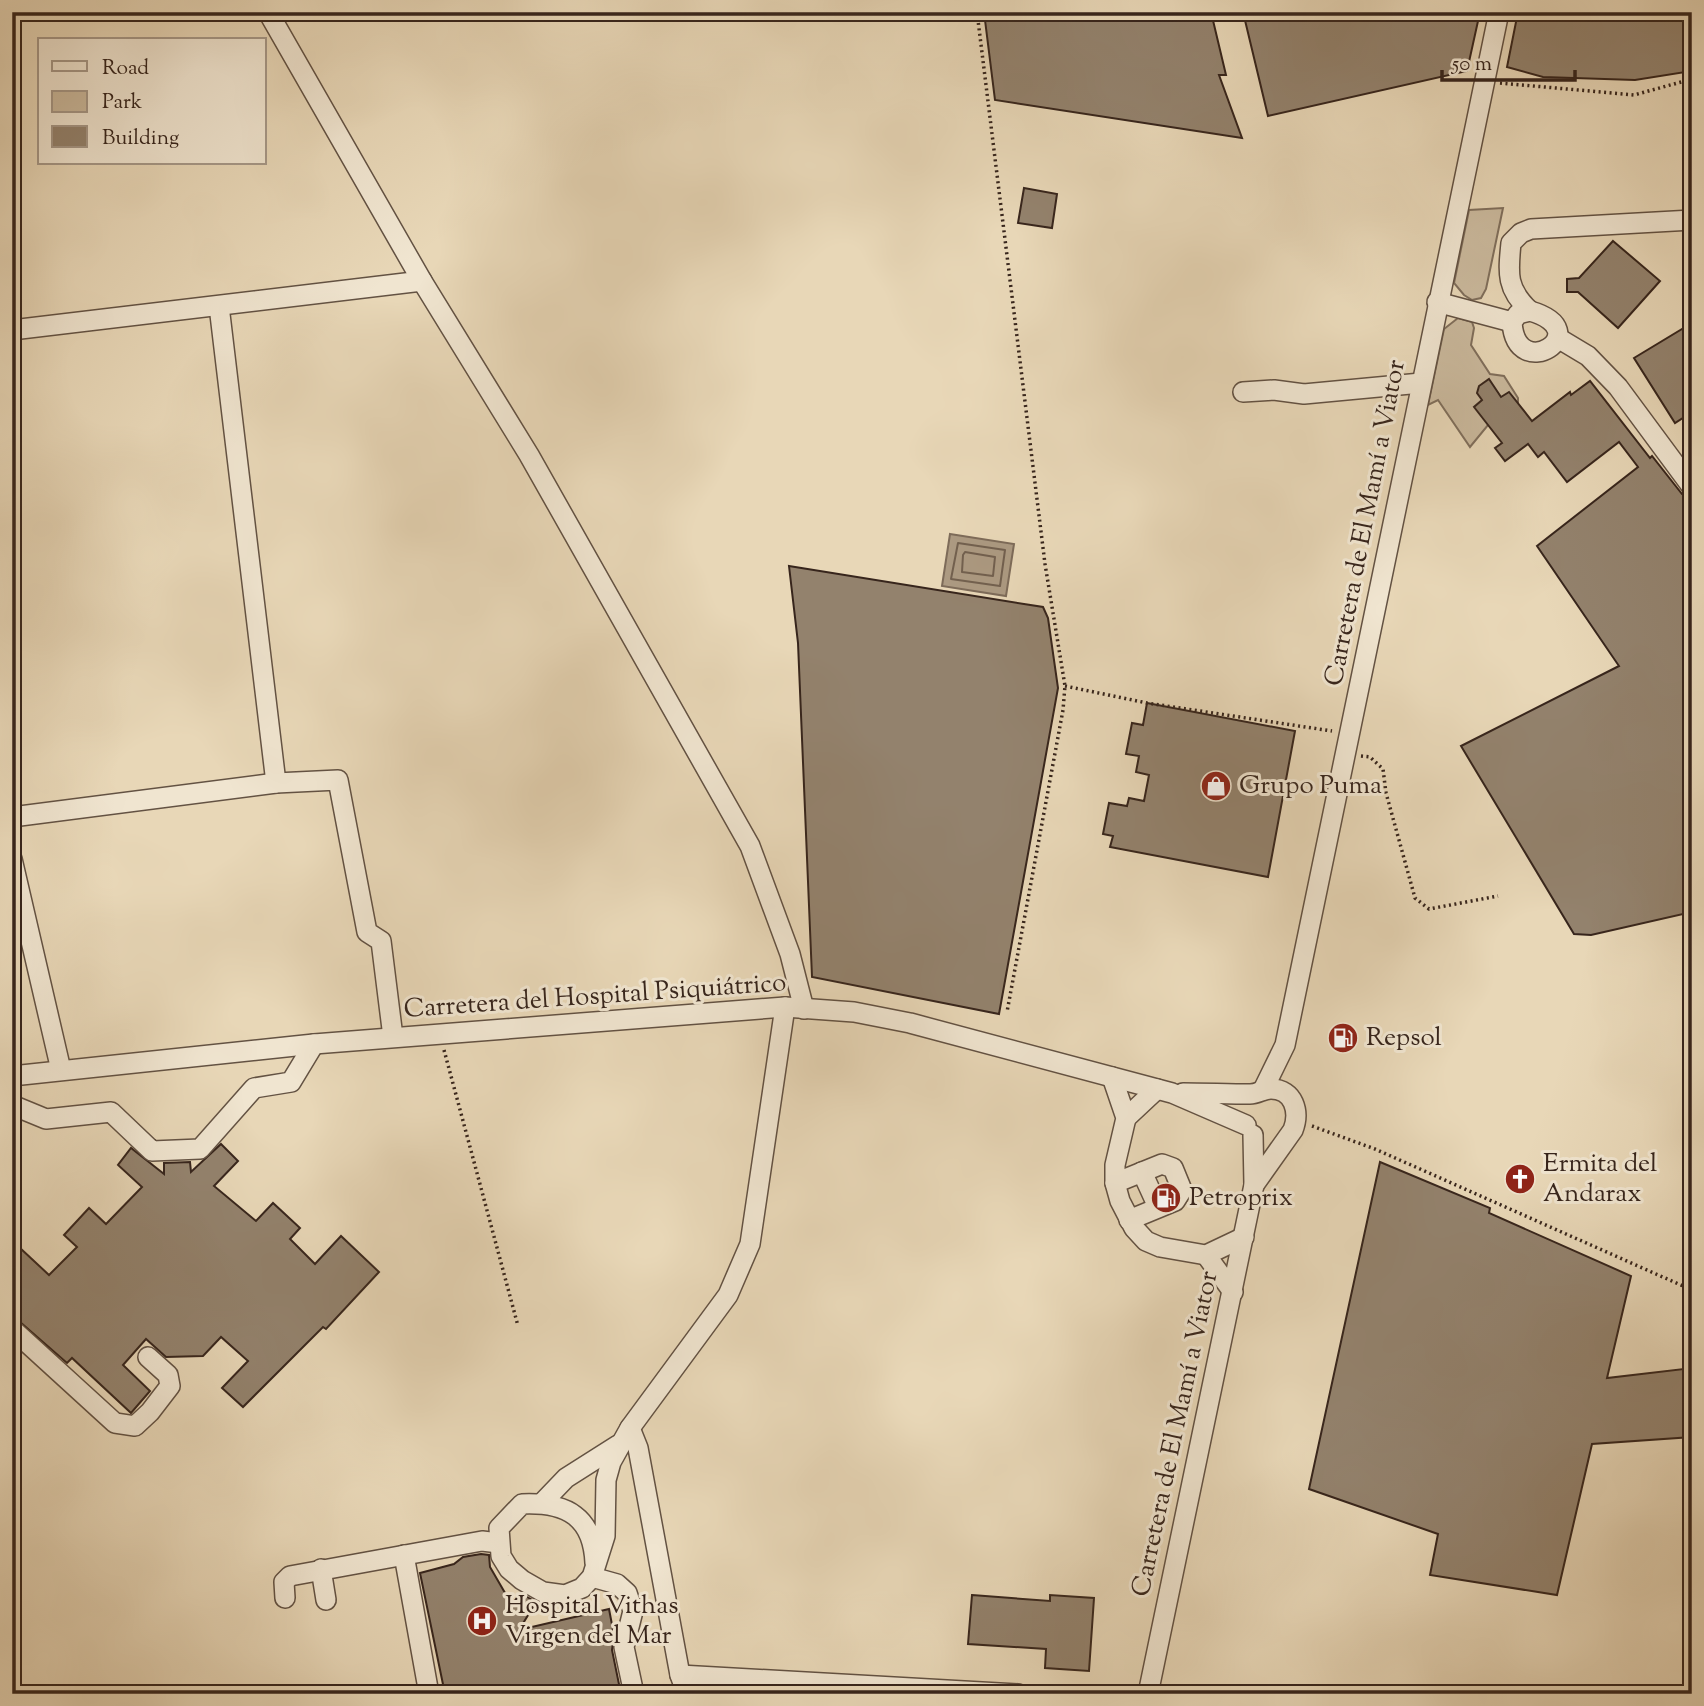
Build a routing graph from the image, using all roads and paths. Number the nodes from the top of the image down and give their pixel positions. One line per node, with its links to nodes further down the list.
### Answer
1 (268, 12): 7 (street)
2 (976, 12): 17 (path)
3 (1499, 12): 5 (street, Carretera de El Mamí a Viator)
4 (1692, 79): 5 (path)
5 (1484, 82): 8 (street, Carretera de El Mamí a Viator)
6 (1692, 220): 10 (street)
7 (422, 281): 9 (street); 24 (street)
8 (1437, 302): 11 (street); 14 (street, Carretera de El Mamí a Viator)
9 (219, 306): 12 (street); 20 (street)
10 (1530, 311): 11 (street); 13 (street)
11 (1512, 322): 13 (street)
12 (12, 330)
13 (1558, 338): 16 (street)
14 (1421, 383): 15 (street); 18 (street, Carretera de El Mamí a Viator)
15 (1243, 391)
16 (1692, 487)
17 (1065, 686): 18 (path); 25 (path)
18 (1349, 734): 19 (street, Carretera de El Mamí a Viator)
19 (1345, 754): 23 (path); 29 (street, Carretera de El Mamí a Viator)
20 (276, 783): 21 (street); 27 (street)
21 (12, 817)
22 (12, 859): 30 (street)
23 (1498, 896)
24 (794, 1008): 26 (street, Carretera del Hospital Psiquiátrico); 32 (street, Carretera del Hospital Psiquiátrico); 52 (street)
25 (1007, 1012)
26 (440, 1035): 27 (street, Carretera del Hospital Psiquiátrico); 49 (path)
27 (393, 1037): 28 (street, Carretera del Hospital Psiquiátrico)
28 (314, 1044): 30 (street, Carretera del Hospital Psiquiátrico); 36 (street)
29 (1285, 1045): 34 (street); 35 (street)
30 (61, 1070): 31 (street, Carretera del Hospital Psiquiátrico)
31 (12, 1076)
32 (1112, 1077): 33 (street, Carretera del Hospital Psiquiátrico); 37 (street)
33 (1165, 1091): 34 (street); 37 (street); 39 (street)
34 (1259, 1092): 35 (street); 39 (street)
35 (1288, 1095): 38 (street)
36 (12, 1105)
37 (1126, 1118): 41 (street)
38 (1291, 1128): 39 (street); 42 (street); 47 (path)
39 (1250, 1130): 42 (street)
40 (1142, 1172): 41 (street); 43 (street); 43 (street)
41 (1115, 1183): 44 (street)
42 (1254, 1185): 45 (street, Carretera de El Mamí a Viator)
43 (1158, 1207): 44 (street)
44 (1129, 1220): 46 (street)
45 (1244, 1237): 46 (street); 48 (street, Carretera de El Mamí a Viator)
46 (1206, 1255): 48 (street)
47 (1692, 1290)
48 (1233, 1292): 64 (street, Carretera de El Mamí a Viator)
49 (518, 1326)
50 (12, 1329): 51 (street)
51 (148, 1357)
52 (628, 1435): 53 (street); 57 (street); 60 (street)
53 (542, 1503): 54 (street); 57 (street)
54 (499, 1543): 55 (street); 57 (street)
55 (404, 1555): 56 (street); 61 (street)
56 (321, 1569): 58 (street); 59 (street)
57 (594, 1570): 62 (street)
58 (285, 1598)
59 (326, 1600)
60 (683, 1684): 63 (street)
61 (429, 1694)
62 (634, 1694)
63 (1018, 1694)
64 (1148, 1694)

